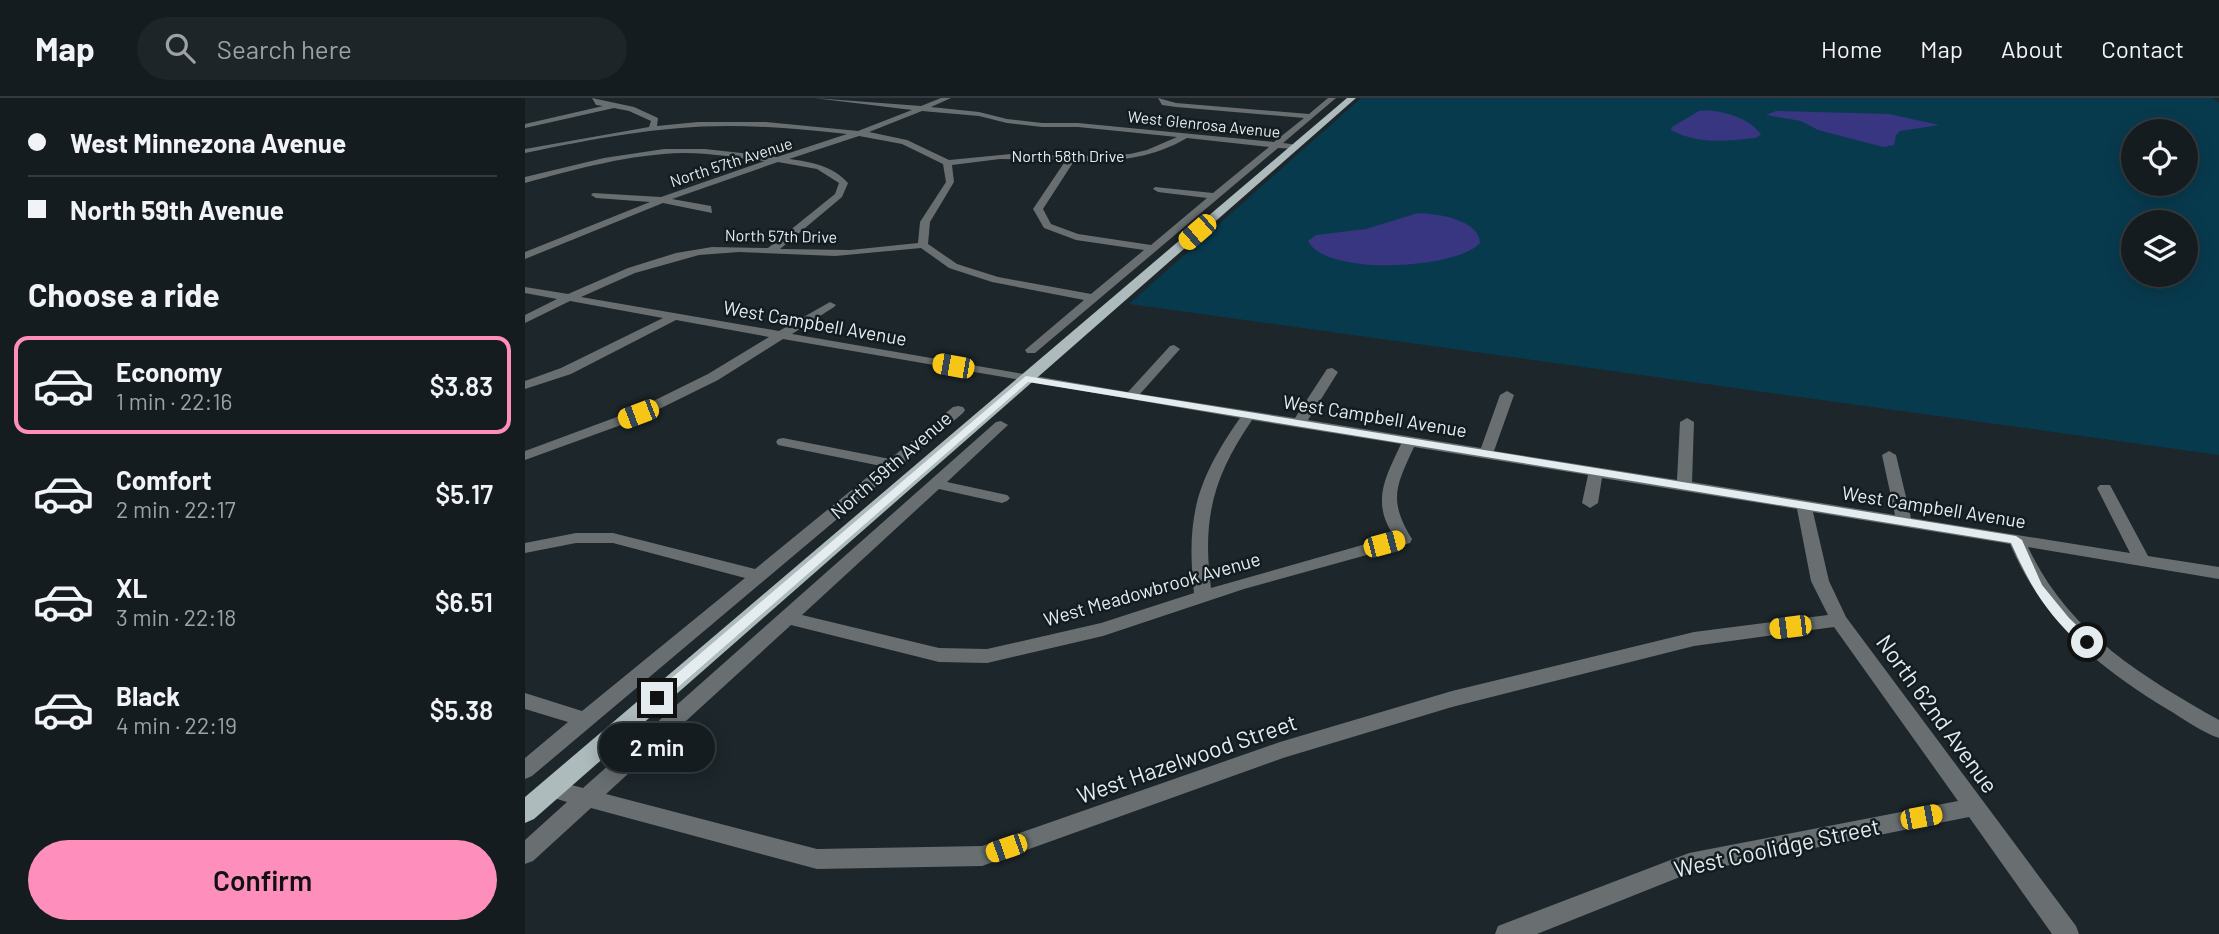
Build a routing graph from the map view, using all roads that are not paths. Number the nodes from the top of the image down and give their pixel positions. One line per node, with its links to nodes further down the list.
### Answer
1 (596, 98): 7 (street)
2 (818, 98): 8 (street, West Glenrosa Avenue)
3 (947, 98): 8 (street, North 57th Avenue)
4 (1162, 98): 9 (street)
5 (1332, 98): 9 (street)
6 (1352, 98): 15 (main road, North 59th Avenue)
7 (613, 106): 10 (street); 11 (street)
8 (924, 109): 12 (street, North 57th Avenue); 13 (street, West Glenrosa Avenue)
9 (1310, 116): 14 (street)
10 (525, 127)
11 (652, 128): 12 (street); 16 (street)
12 (860, 133): 18 (street, North 57th Avenue); 19 (street)
13 (1185, 136): 14 (street, West Glenrosa Avenue); 17 (street, North 58th Drive)
14 (1276, 145): 15 (street, West Glenrosa Avenue); 23 (street)
15 (1295, 147): 40 (main road, North 59th Avenue)
16 (525, 151)
17 (1071, 159): 19 (street, North 58th Drive); 27 (street)
18 (780, 161): 20 (street); 24 (street, North 57th Avenue); 28 (street)
19 (947, 163): 26 (street)
20 (525, 180)
21 (1157, 189): 23 (street)
22 (596, 195): 24 (street)
23 (1216, 196): 27 (street)
24 (660, 200): 25 (street); 29 (street, North 57th Avenue)
25 (709, 211)
26 (923, 246): 28 (street, North 57th Drive); 31 (street)
27 (1153, 248): 31 (street)
28 (772, 250): 32 (street, North 57th Drive)
29 (525, 256)
30 (525, 290): 32 (street, West Campbell Avenue)
31 (1093, 298): 37 (street)
32 (569, 299): 34 (street, West Campbell Avenue); 35 (street, North 57th Drive)
33 (830, 305): 36 (street)
34 (672, 318): 36 (street, West Campbell Avenue); 41 (street)
35 (525, 319)
36 (780, 335): 40 (street, West Campbell Avenue); 53 (street)
37 (1031, 349)
38 (1174, 349): 43 (street)
39 (1332, 372): 47 (street)
40 (1026, 379): 43 (street, West Campbell Avenue); 75 (main road, North 59th Avenue)
41 (525, 385)
42 (1507, 395): 51 (street)
43 (1131, 396): 45 (street, West Campbell Avenue)
44 (958, 410): 54 (street, North 59th Avenue)
45 (1249, 415): 47 (street, West Campbell Avenue); 68 (street)
46 (1688, 422): 57 (street)
47 (1299, 423): 49 (street, West Campbell Avenue)
48 (1001, 425): 56 (street)
49 (1410, 441): 51 (street, West Campbell Avenue); 68 (street, West Meadowbrook Avenue)
50 (783, 442): 54 (street)
51 (1486, 454): 55 (street, West Campbell Avenue)
52 (1889, 455): 62 (street)
53 (525, 456)
54 (893, 464): 67 (street, North 59th Avenue)
55 (1596, 472): 57 (street, West Campbell Avenue); 60 (street)
56 (935, 484): 59 (street); 69 (street)
57 (1684, 487): 61 (street, West Campbell Avenue)
58 (2105, 488): 65 (street)
59 (1002, 498)
60 (1590, 503)
61 (1804, 505): 62 (street, West Campbell Avenue); 70 (street, North 62nd Avenue)
62 (1904, 522): 63 (street, West Campbell Avenue)
63 (2016, 540): 65 (street, West Campbell Avenue); 73 (street)
64 (525, 548): 67 (street)
65 (2142, 560): 66 (street, West Campbell Avenue)
66 (2219, 573)
67 (759, 576): 72 (street, North 59th Avenue)
68 (1203, 596): 69 (street, West Meadowbrook Avenue)
69 (787, 618): 76 (street)
70 (1839, 620): 76 (street, West Hazelwood Street); 77 (street, North 62nd Avenue)
71 (525, 701): 72 (street)
72 (585, 720): 74 (street, North 59th Avenue)
73 (2219, 730)
74 (525, 771)
75 (552, 789): 76 (street, West Hazelwood Street); 78 (main road, North 59th Avenue)
76 (586, 799): 79 (street)
77 (1973, 807): 80 (street, West Coolidge Street); 81 (street, North 62nd Avenue)
78 (525, 812)
79 (525, 854)
80 (1507, 934)
81 (2067, 934)

